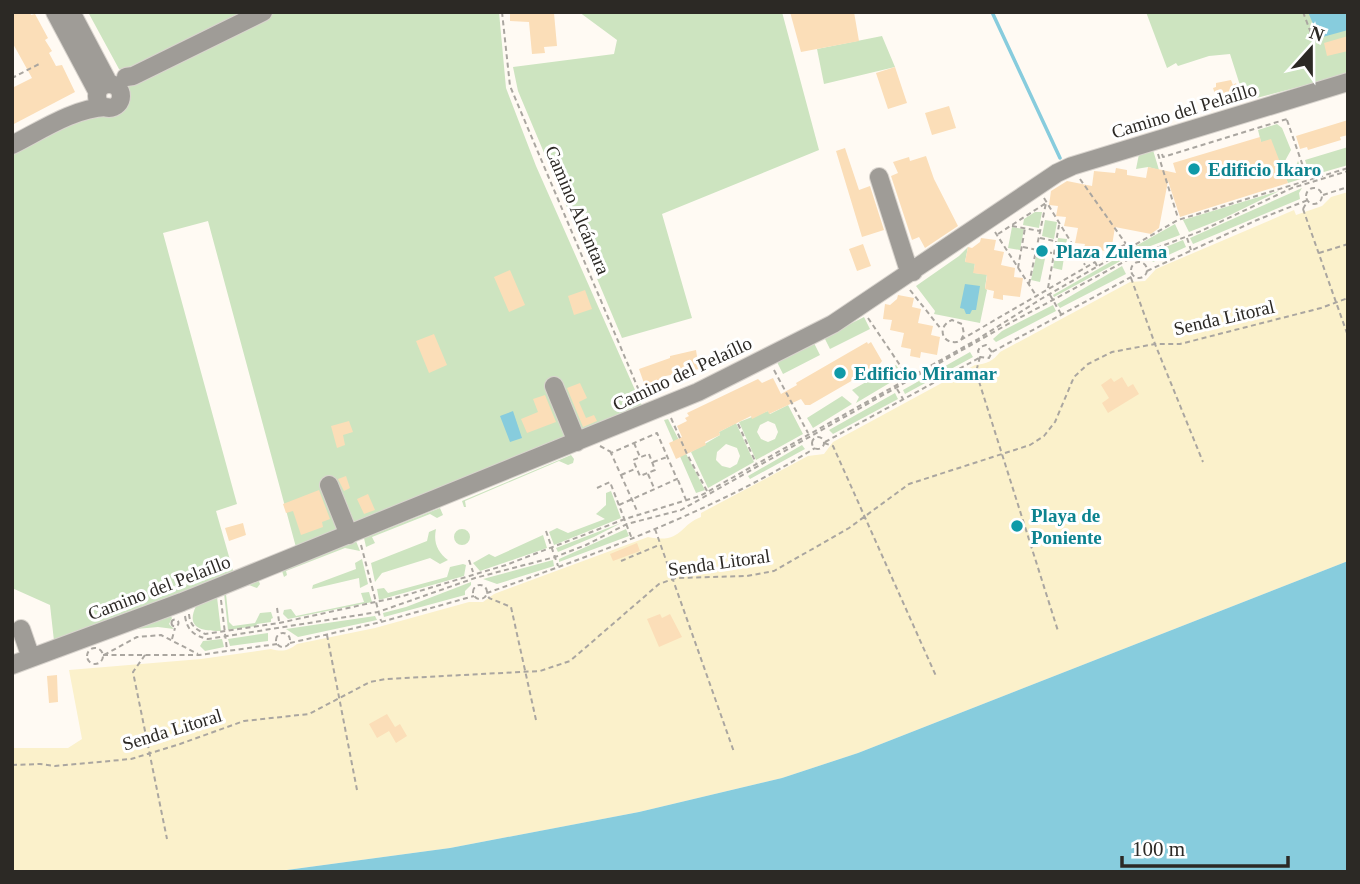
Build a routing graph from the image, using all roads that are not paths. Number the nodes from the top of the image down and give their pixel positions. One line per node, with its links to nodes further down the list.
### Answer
1 (55, 12): 5 (street)
2 (71, 12): 5 (street)
3 (263, 12): 5 (street)
4 (1348, 82): 8 (street, Camino del Pelaíllo)
5 (107, 91): 6 (street)
6 (12, 145)
7 (879, 177): 8 (street)
8 (910, 279): 10 (street, Camino del Pelaíllo)
9 (554, 386): 10 (street)
10 (577, 442): 12 (street, Camino del Pelaíllo)
11 (328, 485): 12 (street)
12 (354, 537): 14 (street, Camino del Pelaíllo)
13 (21, 629): 14 (street)
14 (30, 658): 15 (street, Camino del Pelaíllo)
15 (12, 665)

